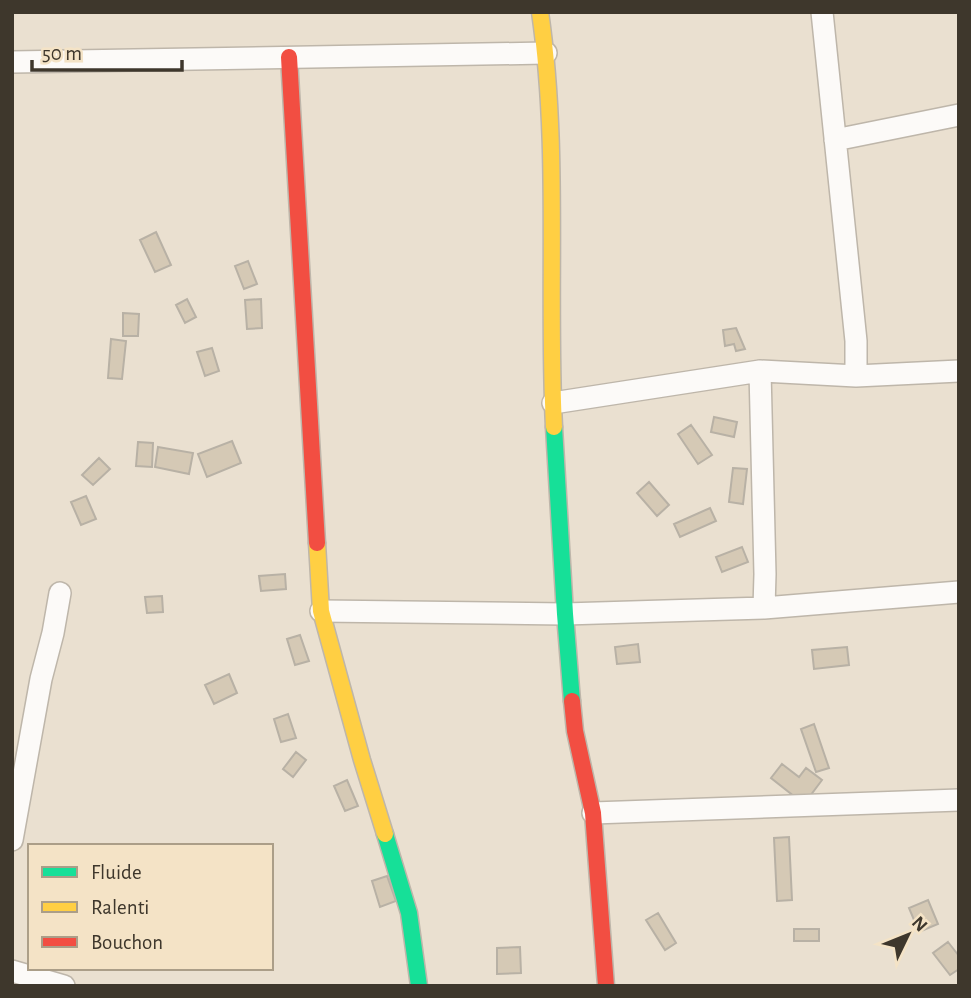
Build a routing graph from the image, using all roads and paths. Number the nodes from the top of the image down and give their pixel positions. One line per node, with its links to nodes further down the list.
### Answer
1 (540, 12): 3 (street)
2 (822, 12): 7 (street)
3 (546, 53): 4 (street); 11 (street)
4 (289, 57): 5 (street); 15 (street)
5 (12, 62)
6 (959, 115): 7 (street)
7 (835, 140): 10 (street)
8 (760, 371): 10 (street); 11 (street); 14 (street)
9 (959, 371): 10 (street)
10 (856, 376)
11 (553, 403): 16 (street)
12 (60, 593): 19 (street)
13 (959, 593): 14 (street)
14 (764, 608): 16 (street)
15 (321, 611): 16 (street); 22 (street)
16 (565, 614): 18 (street)
17 (959, 800): 18 (street)
18 (593, 813): 23 (street)
19 (12, 840)
20 (12, 971): 21 (street)
21 (64, 986)
22 (419, 986)
23 (606, 986)

